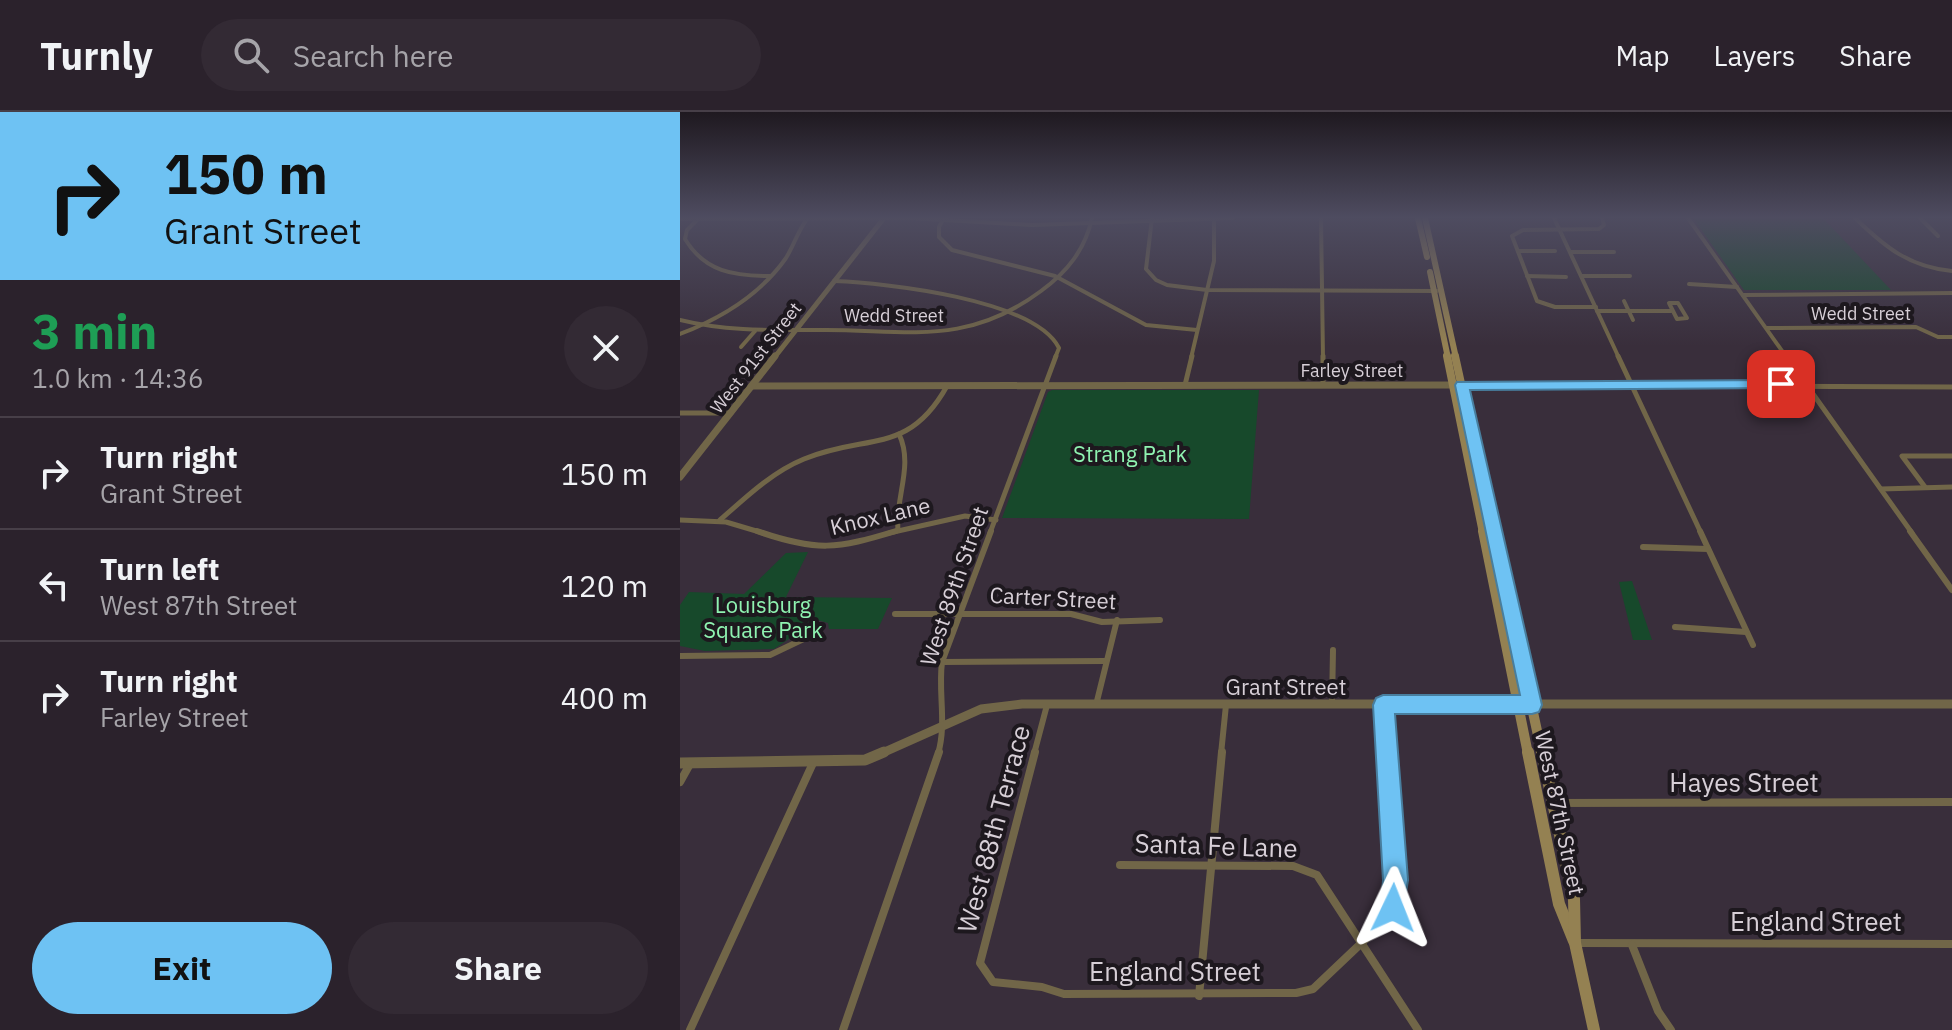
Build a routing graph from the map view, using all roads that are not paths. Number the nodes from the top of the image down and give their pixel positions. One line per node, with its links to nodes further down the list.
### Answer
1 (703, 261): 16 (street)
2 (782, 261): 16 (street)
3 (850, 261): 22 (street, West 91st Street)
4 (995, 261): 20 (street)
5 (1072, 261): 20 (street, Wedd Street)
6 (1145, 261): 25 (street)
7 (1214, 261): 25 (street)
8 (1322, 261): 26 (street)
9 (1429, 261): 27 (main road, West 87th Street)
10 (1432, 261): 27 (main road, West 87th Street)
11 (1522, 261): 17 (street)
12 (1575, 261): 18 (street)
13 (1718, 261): 24 (street)
14 (1903, 261): 15 (street)
15 (1952, 271)
16 (770, 276): 37 (street)
17 (1527, 276): 21 (street); 31 (street)
18 (1582, 276): 19 (street); 31 (street)
19 (1630, 276)
20 (1058, 277): 34 (street, Wedd Street); 40 (street)
21 (1566, 277)
22 (834, 281): 34 (street); 39 (street, West 91st Street)
23 (1689, 284): 24 (street)
24 (1737, 287): 29 (street)
25 (1207, 290): 26 (street); 40 (street)
26 (1322, 291): 27 (street); 48 (street)
27 (1437, 291): 49 (main road, West 87th Street)
28 (1952, 293): 29 (street)
29 (1743, 295): 38 (street)
30 (1624, 301): 32 (street)
31 (1596, 309): 32 (street); 50 (street)
32 (1629, 311): 33 (street); 36 (street)
33 (1671, 311): 33 (street)
34 (1010, 313): 39 (street, Wedd Street); 46 (street, West 89th Street)
35 (680, 320): 37 (street, Wedd Street)
36 (1633, 320)
37 (703, 326): 41 (street, Wedd Street); 42 (street)
38 (1767, 328): 43 (street, Wedd Street); 45 (street)
39 (796, 330): 41 (street, Wedd Street); 51 (street, West 91st Street)
40 (1197, 330): 47 (street)
41 (755, 331): 44 (street)
42 (680, 334)
43 (1952, 337)
44 (741, 347)
45 (1807, 384): 50 (street, Farley Street); 53 (street, Farley Street); 61 (street)
46 (1046, 385): 47 (street, Farley Street); 52 (street, Farley Street); 63 (street, West 89th Street)
47 (1185, 385): 48 (street, Farley Street)
48 (1323, 385): 49 (street, Farley Street)
49 (1457, 385): 50 (street, Farley Street); 87 (main road, West 87th Street); 88 (main road, West 87th Street)
50 (1632, 385): 67 (street)
51 (752, 386): 52 (street, Farley Street); 55 (street, West 91st Street)
52 (947, 386): 56 (street)
53 (1952, 387)
54 (680, 413): 55 (street)
55 (731, 413): 58 (street, West 91st Street)
56 (899, 434): 64 (street); 65 (street)
57 (1952, 456): 59 (street)
58 (680, 477)
59 (1925, 487): 60 (street); 61 (street)
60 (1952, 487)
61 (1881, 489): 68 (street)
62 (680, 520): 64 (street, Knox Lane)
63 (996, 520): 65 (street, Knox Lane); 70 (street, West 89th Street)
64 (719, 521): 65 (street, Knox Lane)
65 (898, 530)
66 (1643, 547): 67 (street)
67 (1708, 549): 74 (street)
68 (1952, 590)
69 (895, 614): 70 (street, Carter Street)
70 (961, 614): 71 (street, Carter Street); 80 (street, West 89th Street)
71 (1117, 620): 72 (street, Carter Street); 79 (street)
72 (1160, 620)
73 (1675, 627): 74 (street)
74 (1746, 632): 76 (street)
75 (812, 635): 78 (street)
76 (1753, 645)
77 (1333, 650): 85 (street)
78 (680, 656)
79 (1105, 661): 80 (street); 83 (street)
80 (942, 662): 89 (street, West 89th Street)
81 (1952, 704): 88 (street, Grant Street)
82 (1047, 705): 83 (street, Grant Street); 89 (street, Grant Street); 102 (street, West 88th Terrace)
83 (1096, 705): 84 (street, Grant Street)
84 (1226, 705): 85 (street, Grant Street); 97 (street)
85 (1332, 705): 86 (street, Grant Street)
86 (1383, 705): 87 (street, Grant Street); 98 (street, England Street)
87 (1517, 705): 88 (street, Grant Street); 94 (main road, West 87th Street)
88 (1532, 705): 95 (main road, West 87th Street)
89 (943, 726): 91 (street, Grant Street); 105 (street, West 89th Street)
90 (686, 763): 91 (street, Grant Street); 92 (street)
91 (813, 763): 104 (street)
92 (680, 782)
93 (1952, 802): 95 (street, Hayes Street)
94 (1537, 803): 95 (street, Hayes Street); 99 (main road, West 87th Street)
95 (1554, 803): 99 (main road, West 87th Street)
96 (1120, 865): 97 (street, Santa Fe Lane)
97 (1211, 865): 98 (street, Santa Fe Lane); 103 (street)
98 (1363, 943): 103 (street, England Street); 106 (street, Santa Fe Lane)
99 (1575, 943): 101 (street, England Street); 107 (main road, West 87th Street)
100 (1952, 944): 101 (street, England Street)
101 (1632, 945): 108 (street)
102 (980, 963): 103 (street, England Street)
103 (1199, 996)
104 (690, 1030)
105 (843, 1030)
106 (1418, 1030)
107 (1594, 1030)
108 (1671, 1030)

